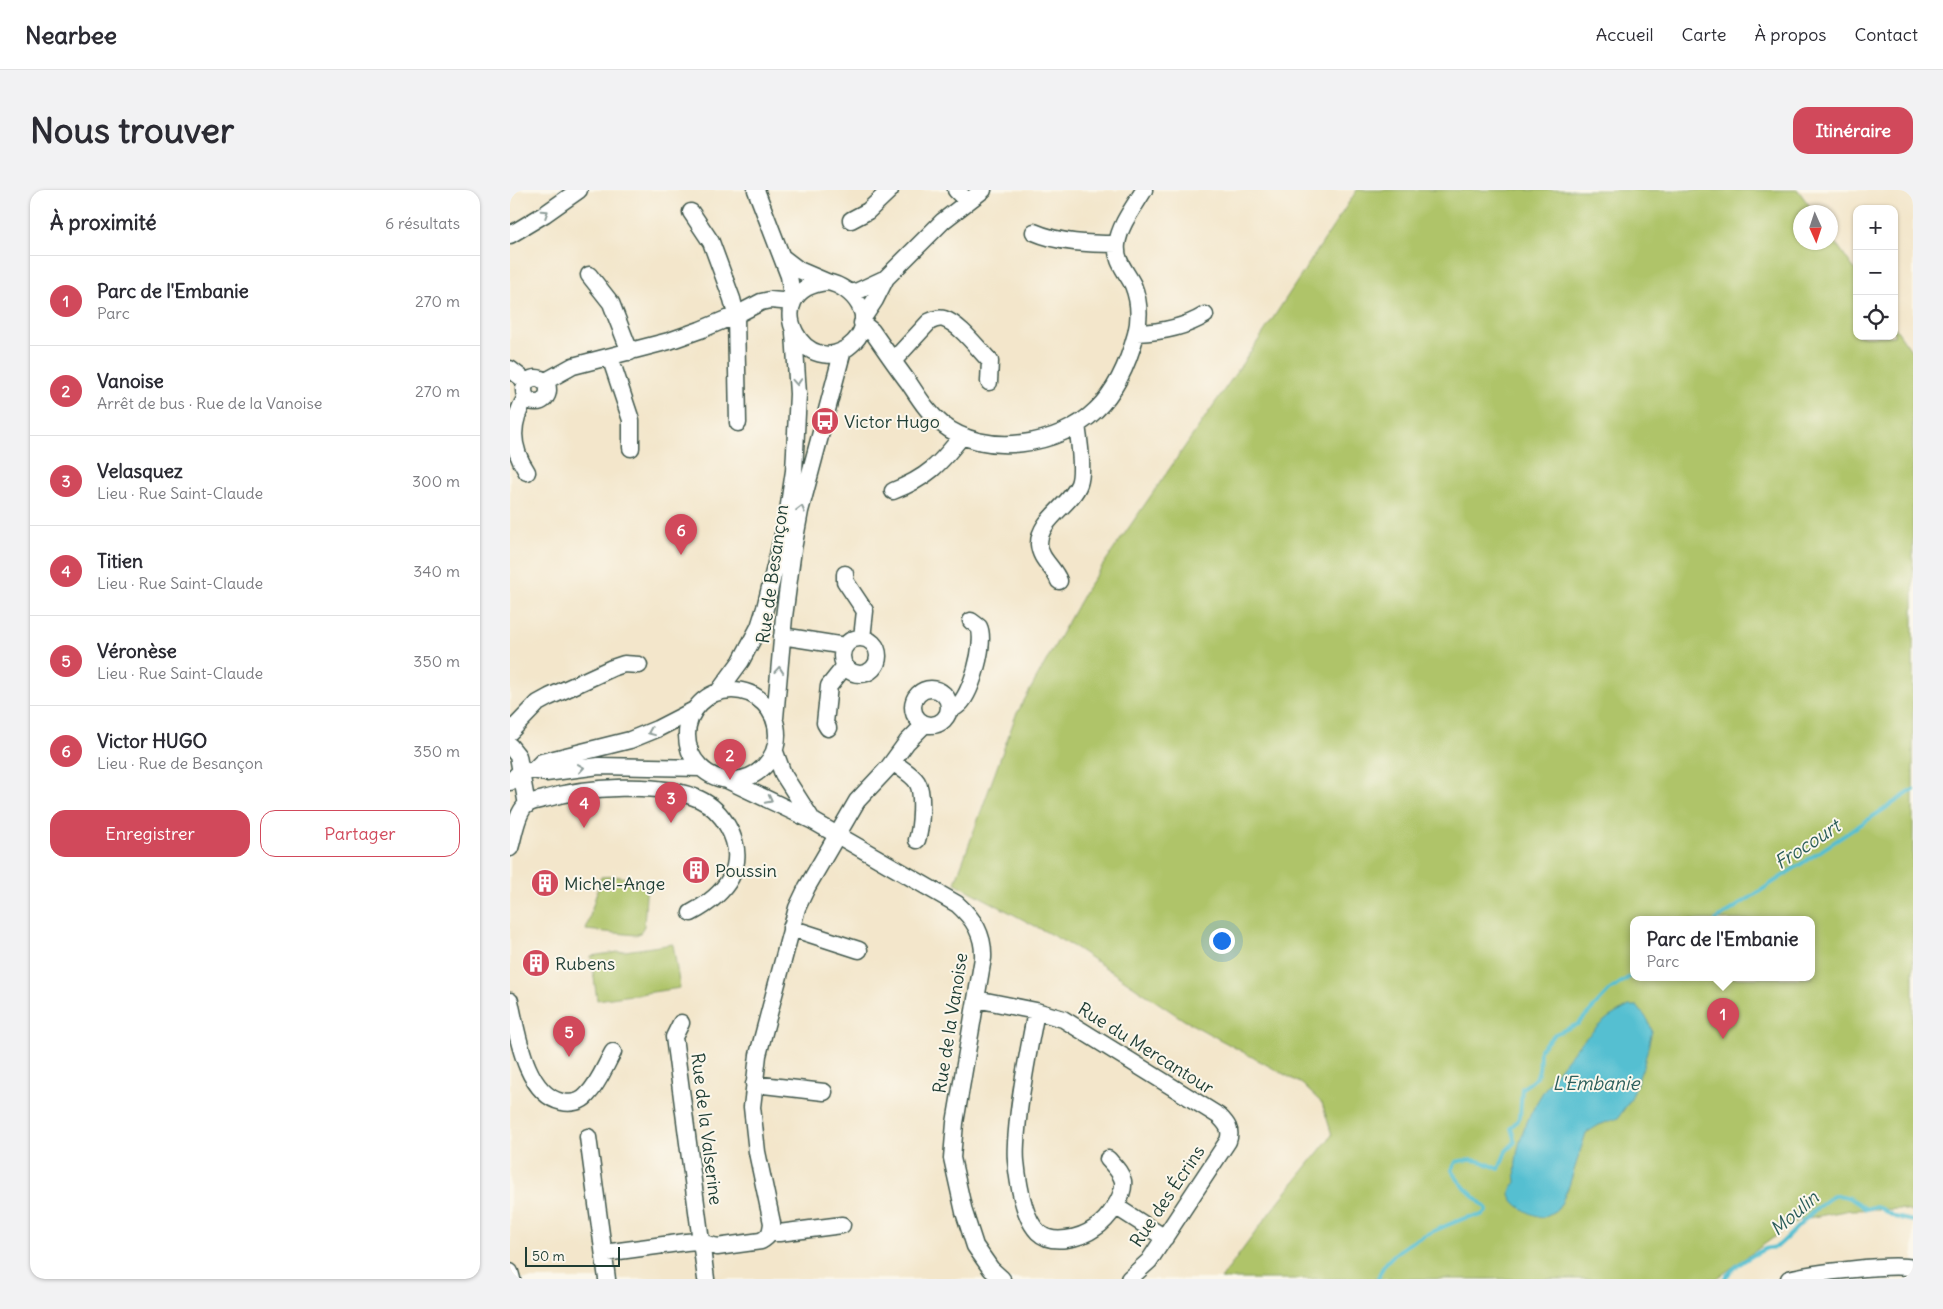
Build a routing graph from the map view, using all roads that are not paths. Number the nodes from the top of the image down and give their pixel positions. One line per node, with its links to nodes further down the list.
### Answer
1 (579, 190): 10 (street, one-way to 1)
2 (756, 190): 12 (street)
3 (890, 190): 8 (street)
4 (983, 190): 6 (street)
5 (1144, 190): 11 (street)
6 (961, 196): 14 (street)
7 (691, 212): 18 (street)
8 (851, 220)
9 (1034, 232): 11 (street)
10 (510, 235)
11 (1117, 244): 21 (street)
12 (781, 256): 15 (street); 17 (street)
13 (589, 275): 24 (street)
14 (886, 278): 16 (street); 20 (street)
15 (827, 282): 16 (street); 17 (street)
16 (851, 293): 20 (street)
17 (793, 302): 18 (street); 22 (street)
18 (736, 315): 24 (street); 30 (street)
19 (1205, 315): 21 (street)
20 (863, 320): 23 (street); 26 (street)
21 (1137, 332): 31 (street)
22 (794, 333): 23 (street); 44 (street, Rue de Besançon, one-way to 44)
23 (843, 350): 39 (street, Rue de Besançon, one-way to 23)
24 (630, 352): 25 (street)
25 (610, 357): 29 (street); 33 (street)
26 (893, 361): 28 (street); 32 (street)
27 (510, 369): 29 (street)
28 (989, 382)
29 (527, 389): 34 (street)
30 (738, 423)
31 (1077, 426): 32 (street); 37 (street)
32 (962, 436): 35 (street)
33 (631, 448)
34 (527, 472)
35 (893, 491)
36 (845, 574): 40 (street)
37 (1059, 581)
38 (971, 621): 45 (street)
39 (782, 636): 41 (street); 47 (street, Rue de Besançon, one-way to 39)
40 (862, 638): 41 (street); 43 (street)
41 (845, 646): 43 (street)
42 (639, 665): 50 (street)
43 (845, 666): 49 (street)
44 (719, 691): 46 (street); 47 (street)
45 (949, 708): 48 (street); 48 (street)
46 (694, 710): 54 (street); 55 (street, one-way to 55)
47 (775, 718): 52 (street)
48 (926, 724): 53 (street)
49 (828, 728)
50 (510, 732)
51 (510, 746): 55 (street)
52 (775, 752): 56 (street); 58 (street, Rue de la Vanoise)
53 (893, 762): 59 (street); 60 (street)
54 (702, 768): 55 (street, one-way to 54); 56 (street)
55 (518, 774): 57 (street)
56 (725, 779): 58 (street, Rue de la Vanoise, one-way to 58)
57 (527, 805): 61 (street); 62 (street)
58 (813, 820): 59 (street, Rue de la Vanoise)
59 (837, 835): 63 (street); 65 (street, Rue de la Vanoise)
60 (917, 840)
61 (510, 848)
62 (691, 913)
63 (791, 928): 64 (street); 70 (street)
64 (859, 950)
65 (976, 999): 67 (street, Rue du Mercantour); 83 (street, Rue de la Vanoise)
66 (510, 1001): 69 (street)
67 (1036, 1010): 72 (street, Rue du Mercantour); 75 (street)
68 (681, 1023): 79 (street, Rue de la Valserine)
69 (613, 1052)
70 (754, 1084): 71 (street); 77 (street)
71 (824, 1092)
72 (1229, 1129): 78 (street, Rue des Écrins)
73 (588, 1137): 80 (street)
74 (1108, 1159): 75 (street)
75 (1115, 1206): 78 (street)
76 (842, 1226): 77 (street)
77 (771, 1232): 79 (street)
78 (1165, 1238): 87 (street, Rue des Écrins)
79 (701, 1242): 80 (street); 86 (street, Rue de la Valserine)
80 (604, 1253): 85 (street)
81 (1913, 1268): 88 (street)
82 (510, 1272): 84 (street)
83 (991, 1276)
84 (512, 1279)
85 (607, 1279)
86 (706, 1279)
87 (1129, 1279)
88 (1789, 1279)

